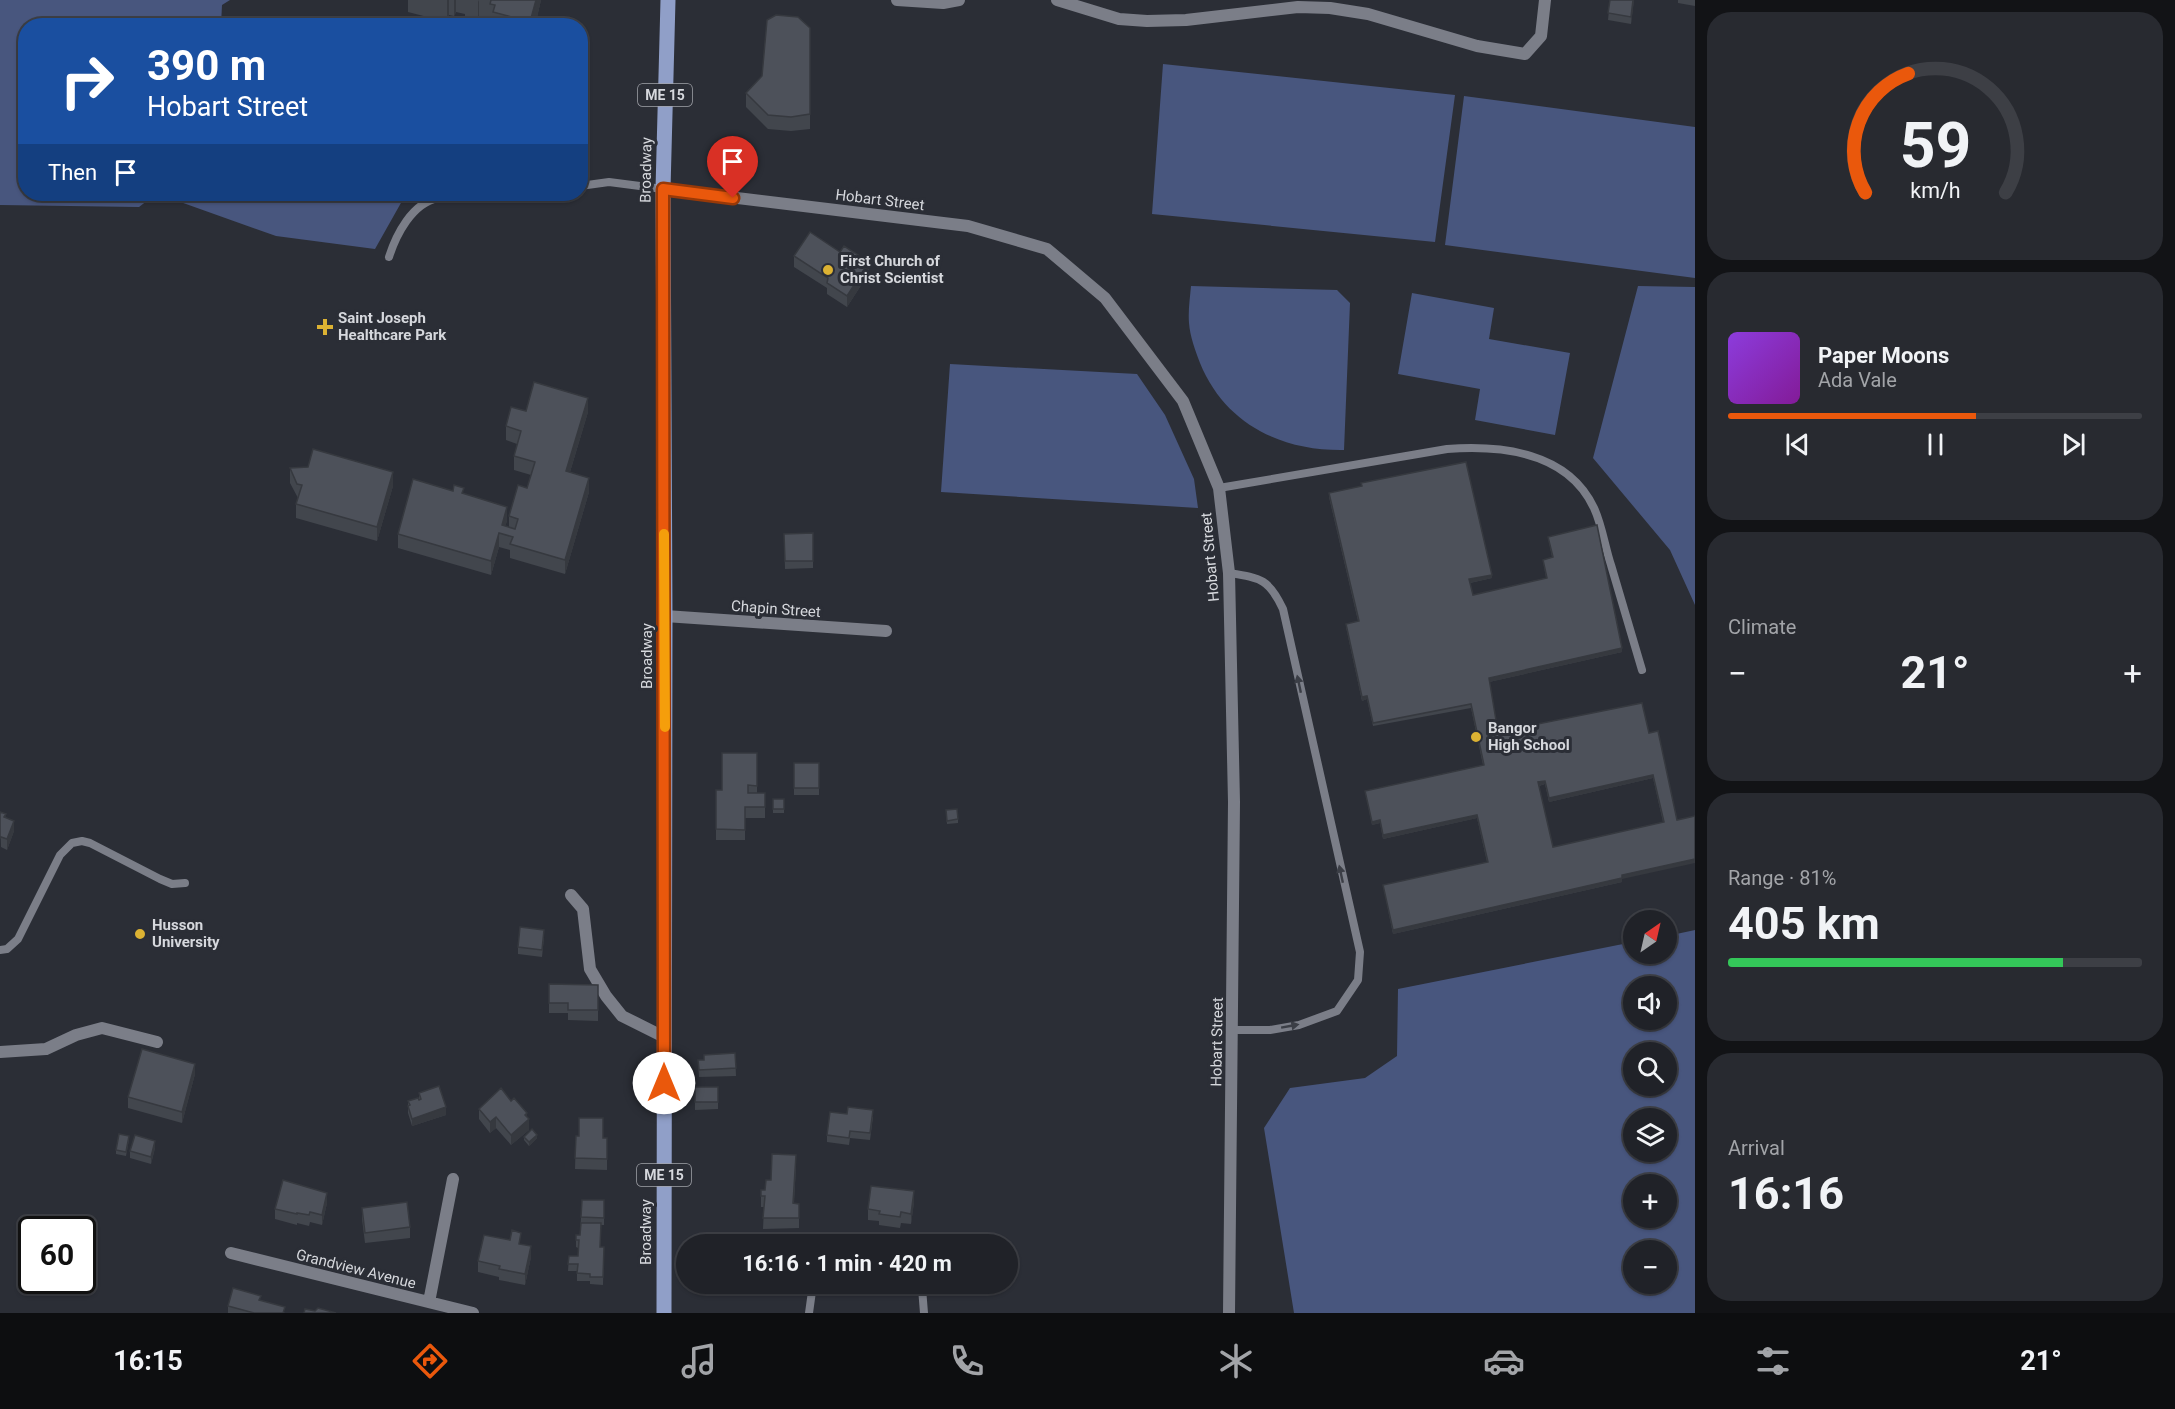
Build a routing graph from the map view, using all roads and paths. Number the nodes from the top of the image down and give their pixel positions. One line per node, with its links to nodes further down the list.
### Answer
1 (668, 0): 8 (main road, Broadway / ME 15)
2 (897, 0): 3 (street)
3 (959, 0)
4 (1057, 0): 6 (street)
5 (1545, 0): 6 (street)
6 (1298, 3)
7 (588, 185): 8 (lane)
8 (663, 189): 11 (street, Hobart Street); 13 (main road, Broadway / ME 15)
9 (428, 201): 10 (lane)
10 (389, 257)
11 (1219, 488): 12 (street, Hobart Street); 15 (lane)
12 (1229, 573): 19 (street, Hobart Street); 19 (lane, one-way to 12)
13 (665, 616): 14 (street, Chapin Street); 20 (main road, Broadway / ME 15)
14 (886, 631)
15 (1642, 670)
16 (185, 883): 18 (lane)
17 (571, 896): 20 (street)
18 (0, 950)
19 (1232, 1030): 32 (street, Hobart Street)
20 (664, 1037): 29 (main road, Broadway / ME 15)
21 (157, 1042): 22 (street)
22 (0, 1052)
23 (453, 1179): 27 (street)
24 (231, 1253): 27 (street, Grandview Avenue)
25 (812, 1294): 30 (lane)
26 (923, 1294): 31 (lane)
27 (429, 1302): 28 (street, Grandview Avenue)
28 (473, 1313)
29 (664, 1313)
30 (809, 1313)
31 (924, 1313)
32 (1229, 1313)

